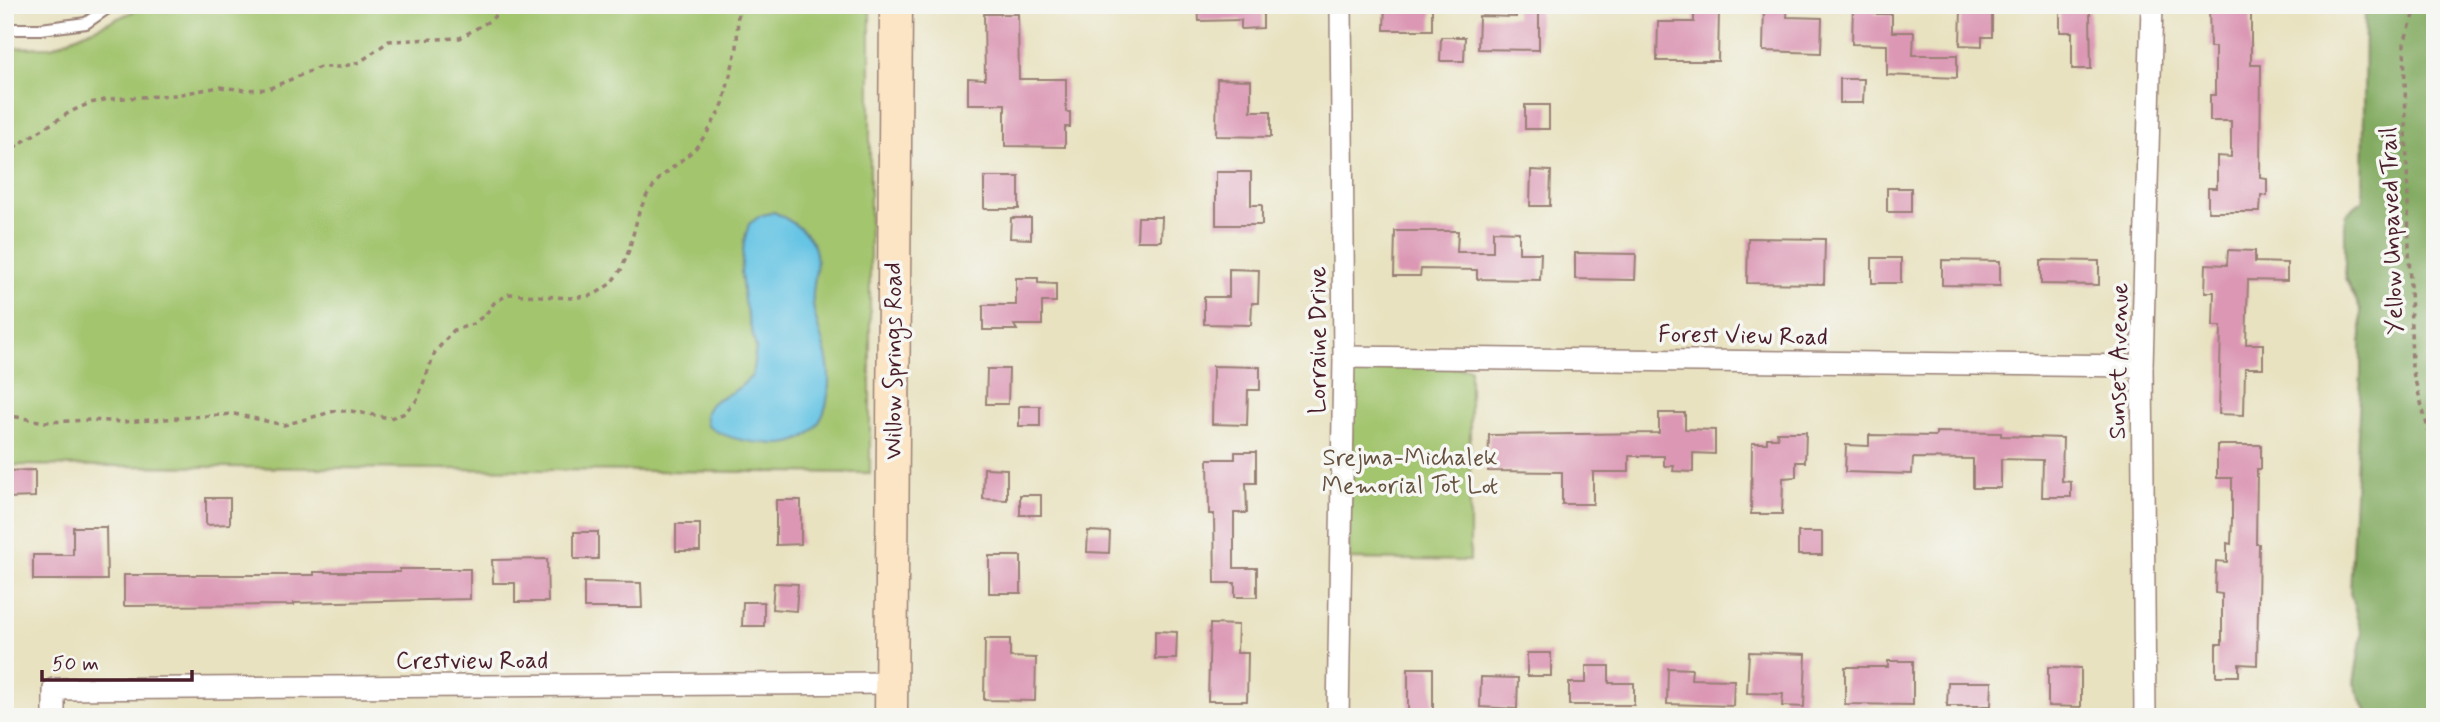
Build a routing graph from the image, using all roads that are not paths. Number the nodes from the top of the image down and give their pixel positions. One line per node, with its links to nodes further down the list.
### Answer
1 (896, 5): 8 (main road, Willow Springs Road)
2 (1341, 5): 6 (street, Lorraine Drive)
3 (2152, 5): 7 (street, Sunset Avenue)
4 (104, 7): 5 (lane)
5 (5, 29)
6 (1344, 356): 7 (street, Forest View Road); 11 (street, Lorraine Drive)
7 (2142, 366): 12 (street, Sunset Avenue)
8 (891, 683): 9 (street, Crestview Road); 10 (main road, Willow Springs Road)
9 (54, 717)
10 (891, 717)
11 (1338, 717)
12 (2145, 717)

